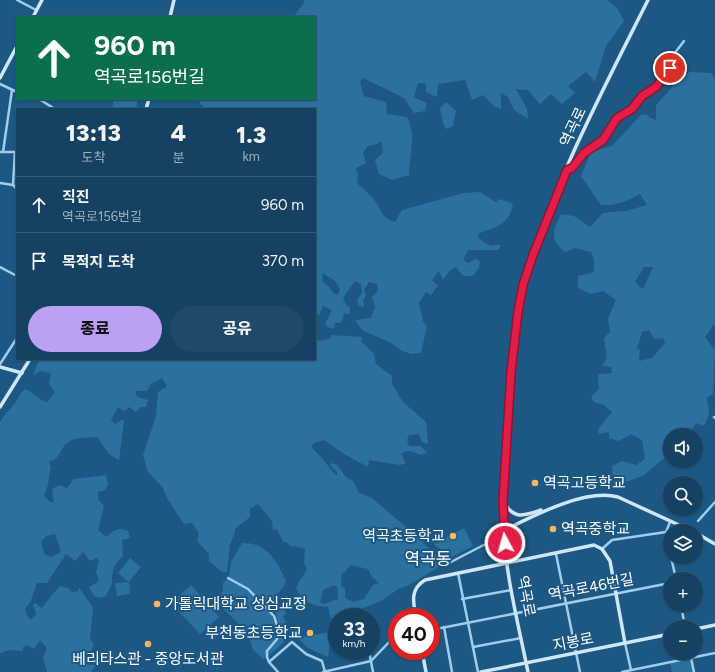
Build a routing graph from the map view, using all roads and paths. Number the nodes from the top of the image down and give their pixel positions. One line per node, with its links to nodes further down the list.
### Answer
1 (17, 0): 5 (street)
2 (42, 0): 5 (street)
3 (174, 0): 7 (street)
4 (648, 0): 18 (street, 역곡로)
5 (36, 10): 6 (street)
6 (33, 16)
7 (170, 16)
8 (684, 41): 18 (street)
9 (16, 48): 10 (street)
10 (0, 78)
11 (0, 84): 12 (street)
12 (12, 90): 13 (street); 16 (street)
13 (16, 92)
14 (41, 100): 15 (street)
15 (53, 108)
16 (1, 152): 17 (street)
17 (16, 152): 20 (street)
18 (567, 170): 30 (street, 역곡로)
19 (0, 183): 20 (street)
20 (14, 185): 21 (street)
21 (16, 188)
22 (0, 267): 23 (street)
23 (16, 275)
24 (16, 340): 26 (street)
25 (29, 360): 28 (street)
26 (0, 364)
27 (0, 367): 28 (street)
28 (22, 374): 29 (street)
29 (0, 407)
30 (503, 501): 32 (street); 36 (street, 역곡로)
31 (715, 502): 33 (street)
32 (550, 508): 34 (street); 36 (street)
33 (698, 521)
34 (670, 522): 35 (street)
35 (675, 524)
36 (503, 531): 42 (street); 43 (street, 역곡로)
37 (663, 532): 40 (street)
38 (703, 537): 39 (street)
39 (715, 544)
40 (602, 549): 41 (street); 48 (street)
41 (556, 554): 43 (street); 50 (street)
42 (449, 563)
43 (508, 564): 44 (street); 47 (street, 역곡로)
44 (458, 573): 49 (street); 51 (street)
45 (228, 578): 70 (street)
46 (663, 584): 48 (street, 역곡로46번길)
47 (512, 589): 49 (street); 52 (street, 역곡로)
48 (616, 594): 50 (street, 역곡로46번길); 61 (street)
49 (462, 599): 53 (street)
50 (566, 603): 52 (street, 역곡로46번길); 63 (street)
51 (415, 608)
52 (517, 614): 53 (street, 역곡로46번길); 59 (street, 역곡로)
53 (468, 623): 55 (street, 역곡로46번길); 62 (street)
54 (715, 625): 56 (street)
55 (444, 628): 57 (street, 역곡로46번길); 77 (street)
56 (703, 628)
57 (440, 629)
58 (663, 635): 61 (street, 지봉로)
59 (522, 638): 62 (street); 71 (street, 역곡로)
60 (388, 643): 69 (street)
61 (625, 643): 63 (street, 지봉로); 72 (street)
62 (473, 647): 78 (street)
63 (576, 653): 71 (street, 지봉로); 81 (street)
64 (715, 654): 65 (street)
65 (703, 656)
66 (424, 660): 76 (street)
67 (682, 660): 72 (street)
68 (691, 660): 83 (street)
69 (370, 661): 74 (street); 75 (street)
70 (269, 662): 73 (street); 74 (street)
71 (526, 663): 79 (street, 지봉로); 80 (street, 역곡로)
72 (631, 671): 82 (street)
73 (278, 672)
74 (324, 672)
75 (373, 672)
76 (426, 672)
77 (452, 672)
78 (478, 672)
79 (481, 672)
80 (528, 672)
81 (580, 672)
82 (622, 672)
83 (694, 672)

